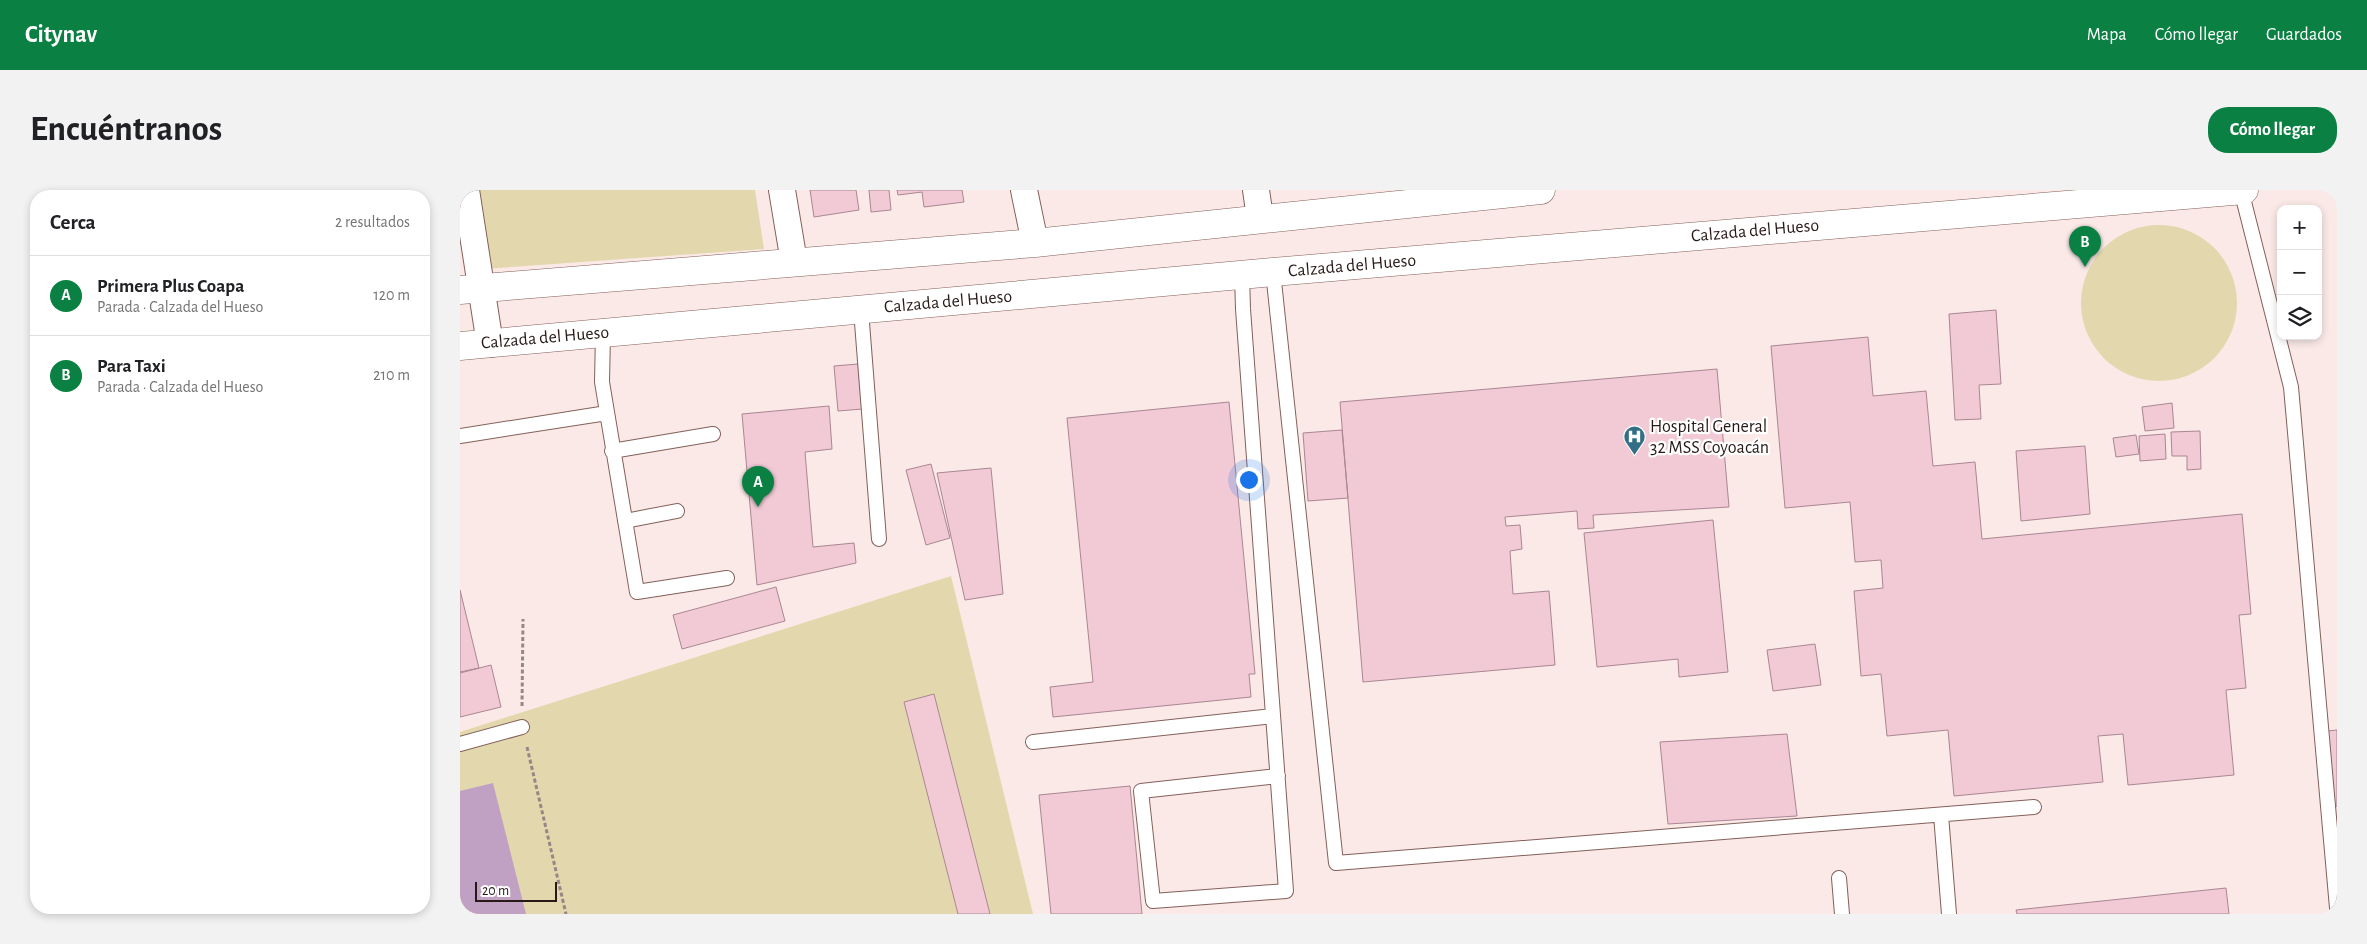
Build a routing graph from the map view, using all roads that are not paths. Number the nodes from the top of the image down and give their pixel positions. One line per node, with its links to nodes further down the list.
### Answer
1 (466, 190): 13 (street)
2 (782, 190): 10 (street)
3 (1024, 190): 9 (street)
4 (1256, 190): 8 (street)
5 (1541, 190): 7 (main road)
6 (2242, 190): 11 (main road, Calzada del Hueso); 34 (lane)
7 (1496, 192): 8 (main road)
8 (1260, 218): 9 (main road)
9 (1035, 243): 10 (main road)
10 (794, 262): 13 (main road)
11 (1273, 272): 12 (main road, Calzada del Hueso); 32 (lane)
12 (1242, 275): 14 (main road, Calzada del Hueso); 26 (lane)
13 (471, 289): 16 (street)
14 (861, 310): 15 (main road, Calzada del Hueso); 24 (lane)
15 (602, 333): 16 (main road, Calzada del Hueso); 18 (lane)
16 (490, 344): 17 (main road, Calzada del Hueso)
17 (460, 346)
18 (607, 413): 20 (lane); 21 (lane)
19 (712, 434): 21 (lane)
20 (460, 436)
21 (612, 451): 23 (lane)
22 (677, 511): 23 (lane)
23 (625, 521): 25 (lane)
24 (879, 539)
25 (728, 578)
26 (1273, 716): 28 (lane); 30 (lane)
27 (522, 727): 29 (lane)
28 (1033, 742)
29 (460, 744)
30 (1278, 776): 30 (lane)
31 (2034, 807): 32 (lane)
32 (1941, 815): 36 (lane)
33 (1839, 878): 35 (lane)
34 (2337, 908)
35 (1842, 914)
36 (1949, 914)

